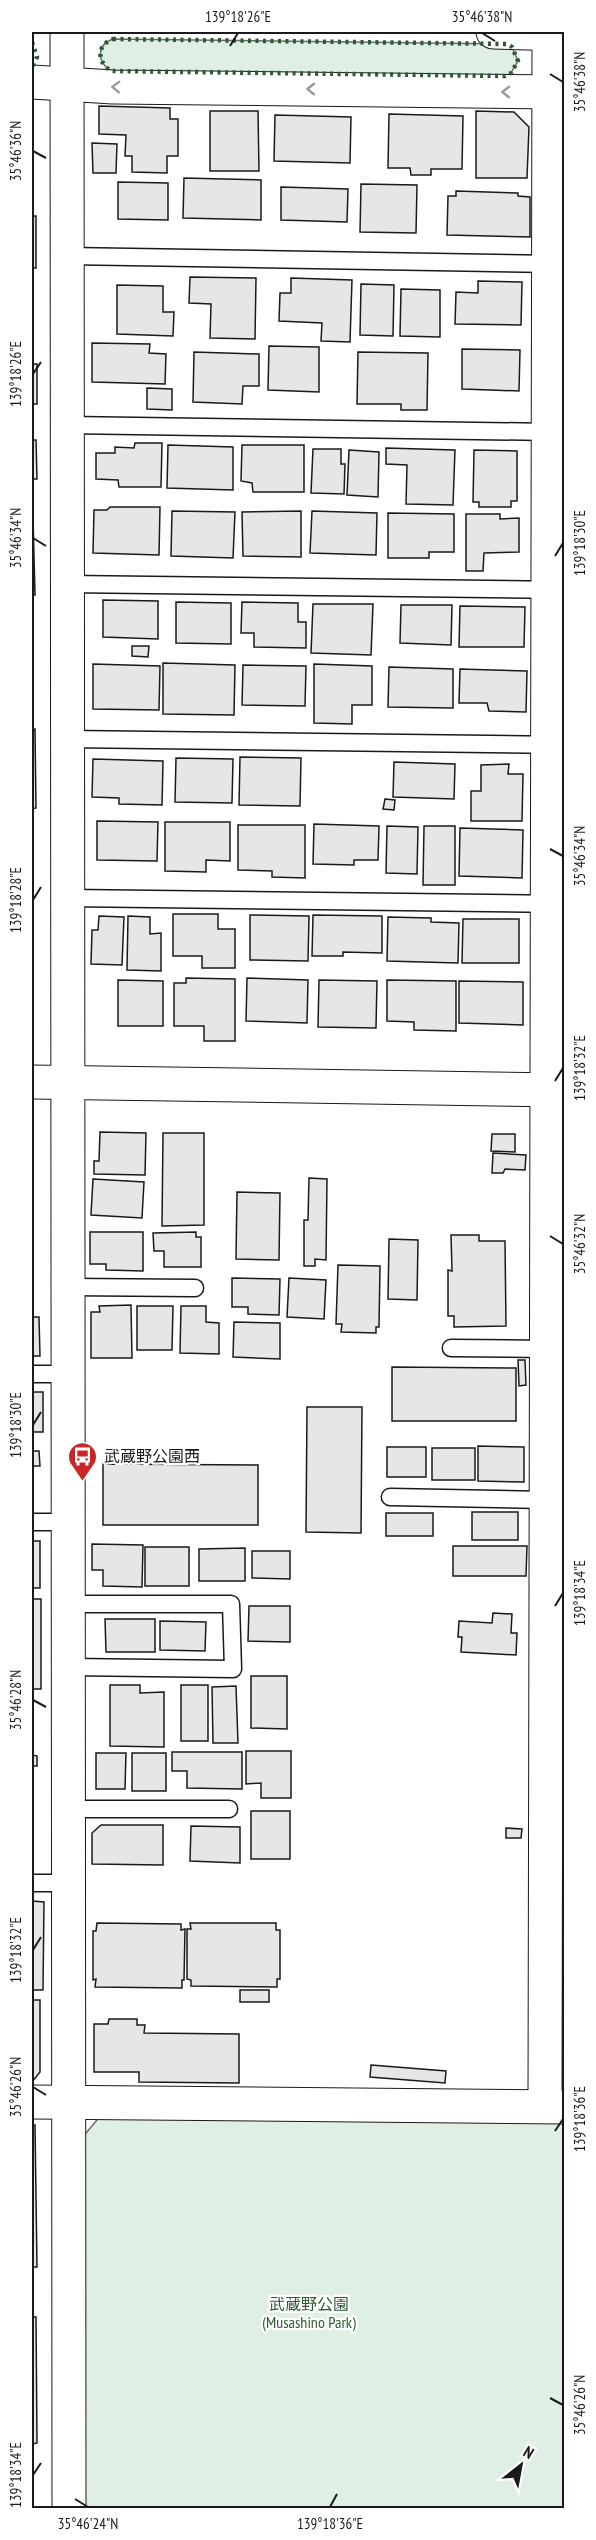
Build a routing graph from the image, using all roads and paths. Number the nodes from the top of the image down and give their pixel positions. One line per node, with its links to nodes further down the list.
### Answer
1 (67, 32): 5 (street)
2 (493, 32): 3 (street)
3 (556, 34): 6 (street)
4 (32, 82): 5 (street)
5 (67, 84): 6 (street, one-way to 5); 7 (street)
6 (557, 92): 8 (street)
7 (67, 256): 8 (lane); 9 (street)
8 (556, 264): 10 (street)
9 (67, 425): 10 (lane); 11 (street)
10 (556, 432): 12 (street)
11 (67, 584): 12 (lane); 13 (street)
12 (556, 590): 14 (street)
13 (67, 739): 14 (lane); 15 (street)
14 (556, 745): 16 (street)
15 (68, 898): 16 (lane); 18 (street)
16 (556, 904): 19 (street)
17 (32, 1082): 18 (street)
18 (67, 1083): 19 (street); 20 (street)
19 (556, 1090): 23 (street)
20 (68, 1287): 21 (lane); 25 (street)
21 (195, 1288)
22 (451, 1348): 23 (lane)
23 (546, 1349): 26 (street)
24 (32, 1374): 25 (lane)
25 (68, 1374): 30 (street)
26 (555, 1447): 28 (street)
27 (390, 1497): 28 (lane)
28 (546, 1500): 35 (street)
29 (32, 1522): 30 (lane)
30 (68, 1522): 31 (street)
31 (68, 1604): 32 (street); 32 (lane)
32 (69, 1667): 33 (street)
33 (68, 1809): 34 (lane); 37 (street)
34 (229, 1809)
35 (555, 1853): 38 (street)
36 (32, 1883): 37 (lane)
37 (68, 1883): 40 (street)
38 (555, 1956): 41 (street)
39 (32, 2102): 40 (street)
40 (69, 2102): 41 (street); 42 (street)
41 (555, 2107)
42 (69, 2508)

